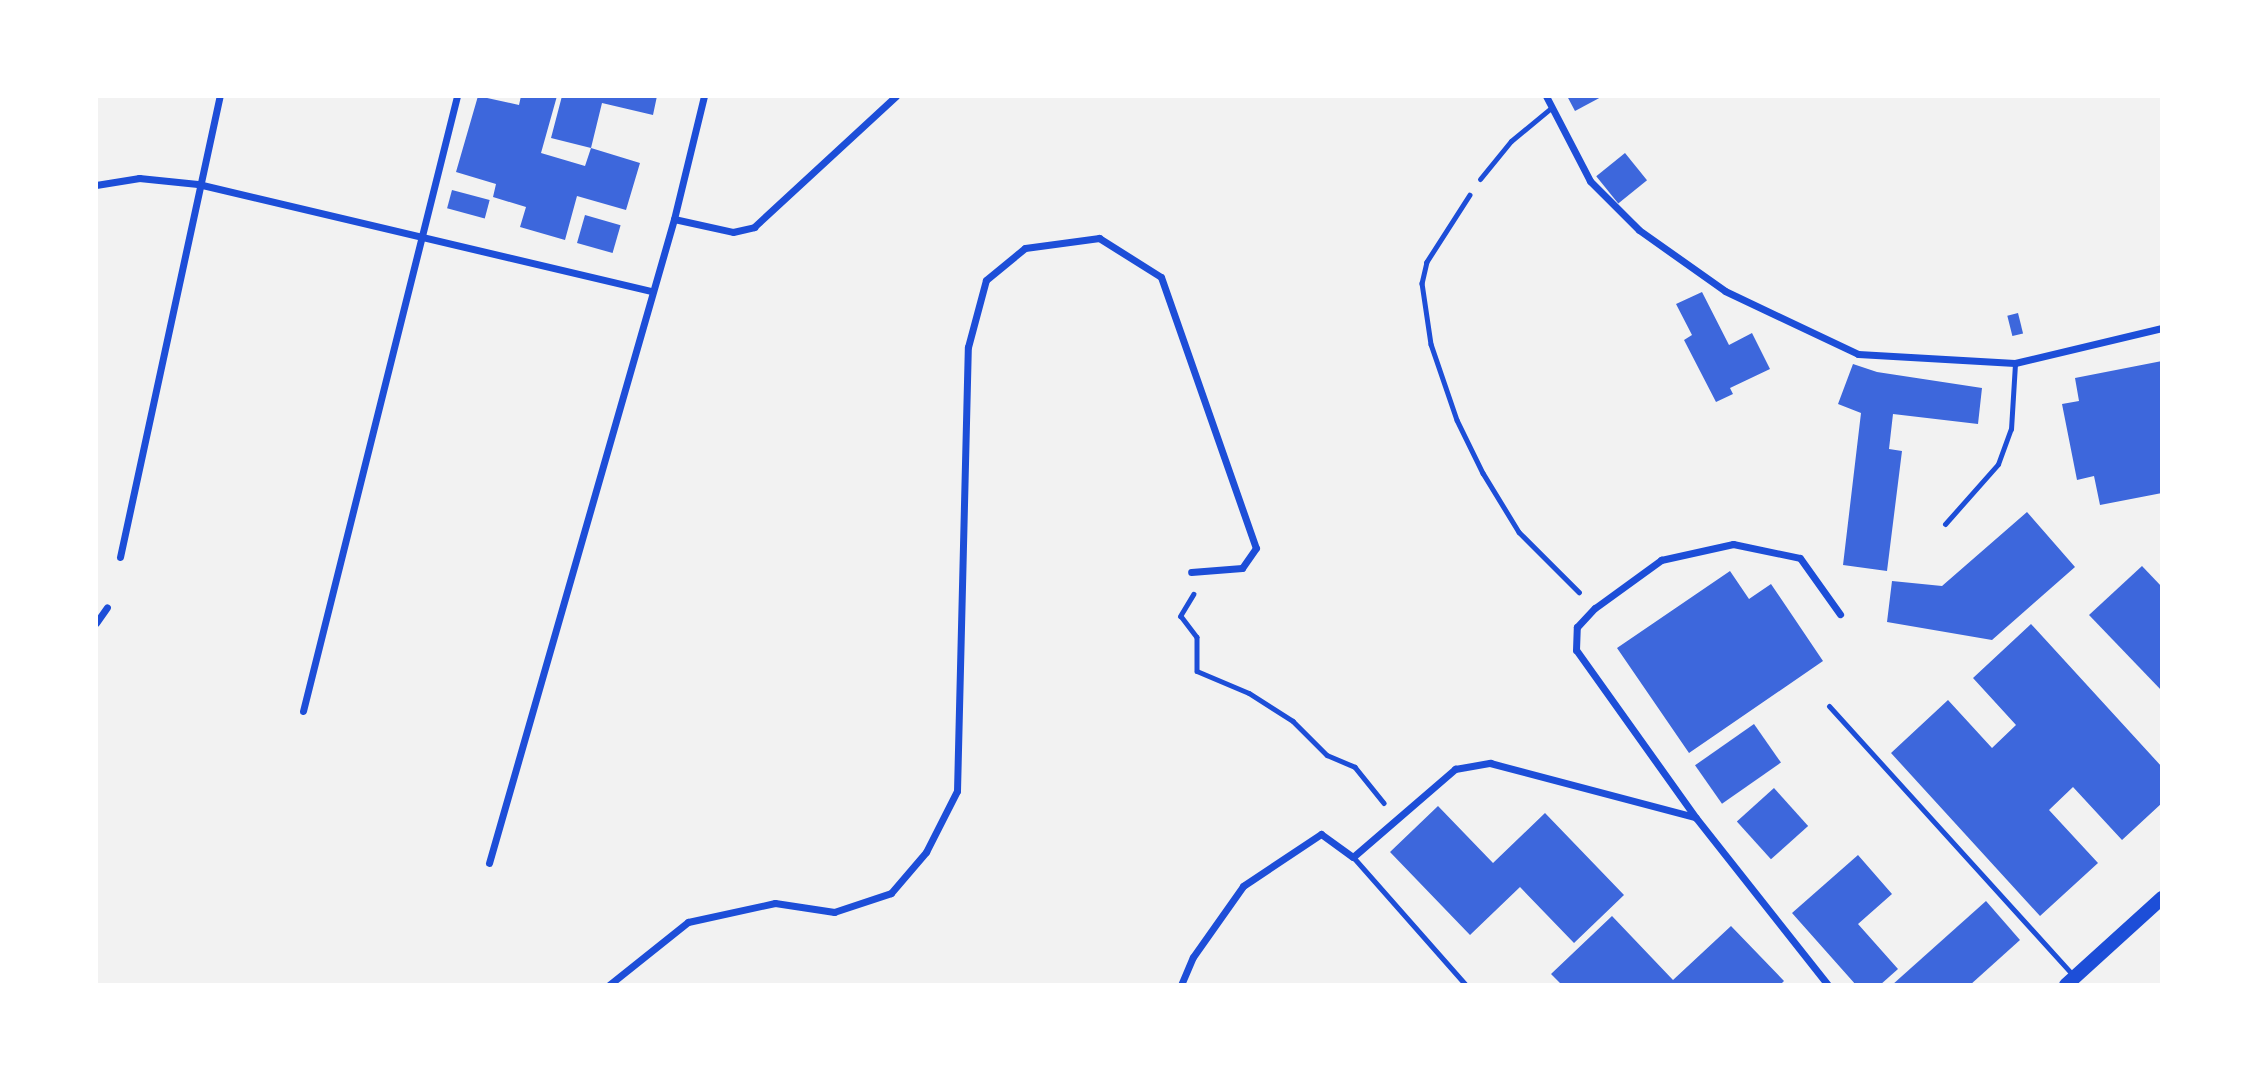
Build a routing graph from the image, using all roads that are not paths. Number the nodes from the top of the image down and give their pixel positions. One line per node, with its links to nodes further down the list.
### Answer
1 (220, 96): 8 (street)
2 (457, 96): 12 (street)
3 (704, 96): 10 (street)
4 (896, 96): 10 (street)
5 (1546, 96): 6 (street)
6 (1551, 108): 7 (lane); 16 (street)
7 (1480, 180)
8 (198, 184): 9 (street); 12 (street); 18 (street)
9 (96, 185)
10 (674, 219): 14 (street)
11 (2162, 224): 13 (lane)
12 (422, 237): 14 (street); 24 (street)
13 (2162, 245)
14 (652, 291): 27 (street)
15 (2162, 328): 16 (street)
16 (2015, 363): 17 (lane)
17 (1945, 524)
18 (120, 557)
19 (1191, 572): 30 (street)
20 (107, 607): 22 (street)
21 (1840, 614): 25 (street)
22 (96, 623)
23 (1829, 706): 29 (lane)
24 (303, 711)
25 (1696, 818): 26 (street); 33 (street)
26 (1353, 857): 31 (street); 32 (lane)
27 (489, 863)
28 (2162, 898): 29 (main road)
29 (2070, 981)
30 (609, 985)
31 (1181, 985)
32 (1466, 985)
33 (1828, 985)

